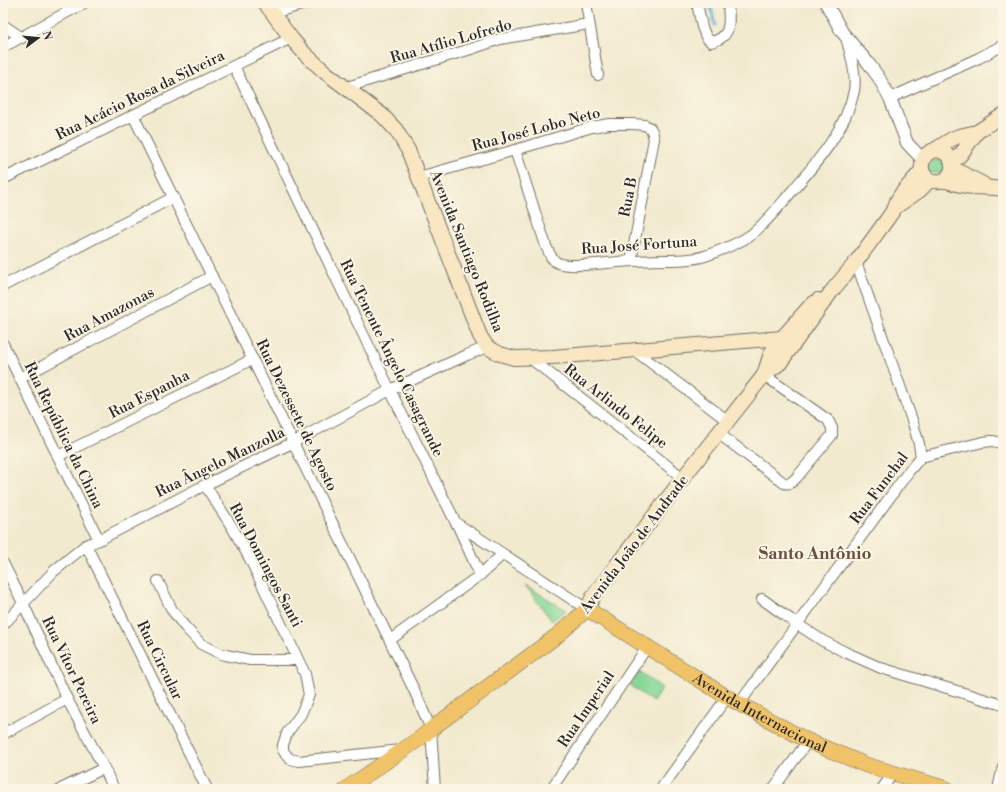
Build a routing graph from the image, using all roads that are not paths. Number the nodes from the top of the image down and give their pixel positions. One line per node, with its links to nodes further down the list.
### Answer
1 (84, 3): 11 (street)
2 (309, 3): 7 (street)
3 (586, 3): 8 (street)
4 (697, 3): 5 (street)
5 (728, 3)
6 (826, 3): 10 (street)
7 (269, 8): 12 (main road, Avenida Santiago Rodilha)
8 (589, 24): 16 (street); 17 (street, Rua Atílio Lofredo)
9 (3, 25): 11 (street)
10 (846, 37): 18 (street); 30 (street, Rua José Fortuna)
11 (22, 38): 14 (street)
12 (291, 38): 15 (street, Rua Acácio Rosa da Silveira); 17 (main road, Avenida Santiago Rodilha)
13 (1003, 45): 18 (street)
14 (3, 47)
15 (234, 66): 19 (street, Rua Acácio Rosa da Silveira); 45 (street, Rua Tenente Ângelo Casagrande)
16 (598, 75)
17 (347, 88): 26 (main road, Avenida Santiago Rodilha)
18 (890, 98): 25 (street)
19 (133, 115): 27 (street, Rua Acácio Rosa da Silveira); 29 (street, Rua Dezessete de Agosto)
20 (1003, 115): 21 (main road)
21 (977, 132): 24 (main road); 25 (main road)
22 (654, 139): 23 (street, Rua José Lobo Neto); 30 (street, Rua B)
23 (515, 150): 26 (street, Rua José Lobo Neto); 30 (street, Rua José Fortuna)
24 (952, 166): 25 (main road); 25 (main road); 28 (main road)
25 (930, 168): 28 (main road); 31 (main road, Avenida João de Andrade)
26 (419, 177): 38 (main road, Avenida Santiago Rodilha)
27 (3, 179)
28 (997, 188)
29 (174, 197): 32 (street, Rua Dezessete de Agosto); 33 (street)
30 (631, 261)
31 (856, 262): 34 (main road, Avenida João de Andrade); 51 (street, Rua Funchal)
32 (212, 276): 42 (street, Rua Dezessete de Agosto); 44 (street, Rua Amazonas)
33 (3, 286)
34 (831, 292): 35 (main road, Avenida João de Andrade); 43 (main road, Avenida João de Andrade)
35 (782, 338): 36 (main road, Avenida Santiago Rodilha); 40 (main road, Avenida João de Andrade)
36 (759, 339): 39 (main road, Avenida Santiago Rodilha); 40 (main road)
37 (3, 344): 44 (street, Rua República da China)
38 (487, 347): 41 (main road, Avenida Santiago Rodilha); 45 (street, Rua Ângelo Manzolla)
39 (634, 350): 41 (main road, Avenida Santiago Rodilha); 46 (street)
40 (771, 354): 43 (main road, Avenida João de Andrade)
41 (530, 358): 52 (street, Rua Arlindo Felipe)
42 (253, 359): 48 (street, Rua Dezessete de Agosto); 50 (street, Rua Espanha)
43 (768, 372): 46 (main road, Avenida João de Andrade); 47 (street)
44 (20, 378): 50 (street, Rua República da China)
45 (390, 390): 48 (street, Rua Ângelo Manzolla); 54 (street, Rua Tenente Ângelo Casagrande)
46 (728, 421): 47 (main road, Avenida João de Andrade)
47 (718, 434): 52 (main road, Avenida João de Andrade)
48 (294, 442): 53 (street, Rua Ângelo Manzolla); 66 (street, Rua Dezessete de Agosto)
49 (1003, 443): 51 (street)
50 (58, 456): 55 (street, Rua República da China)
51 (921, 457): 64 (street, Rua Funchal)
52 (683, 478): 63 (main road, Avenida João de Andrade)
53 (205, 485): 55 (street, Rua Ângelo Manzolla); 68 (street, Rua Domingos Santi)
54 (456, 523): 57 (street); 59 (street, Rua Tenente Ângelo Casagrande)
55 (99, 540): 56 (street, Rua Ângelo Manzolla)
56 (86, 545): 62 (street, Rua Ângelo Manzolla); 81 (street, Rua Circular)
57 (504, 554): 59 (street); 63 (street)
58 (3, 563): 62 (street, Rua Vítor Pereira)
59 (480, 574): 66 (street)
60 (158, 581): 68 (street)
61 (762, 599): 64 (street)
62 (23, 603): 65 (street, Rua Ângelo Manzolla); 69 (street, Rua Vítor Pereira)
63 (587, 609): 67 (main road, Avenida Internacional); 72 (main road, Avenida João de Andrade)
64 (797, 624): 70 (street, Rua Funchal); 71 (street)
65 (3, 625)
66 (390, 640): 72 (street, Rua Dezessete de Agosto)
67 (647, 647): 70 (main road, Avenida Internacional); 84 (street, Rua Imperial)
68 (298, 660): 75 (street, Rua Domingos Santi)
69 (67, 699): 73 (street); 77 (street, Rua Vítor Pereira)
70 (733, 700): 74 (main road, Avenida Internacional); 85 (street, Rua Funchal)
71 (1003, 705)
72 (431, 729): 75 (main road, Avenida João de Andrade); 83 (street, Rua Dezessete de Agosto)
73 (3, 734)
74 (808, 741): 78 (main road, Avenida Internacional); 86 (street)
75 (403, 750): 82 (main road, Avenida João de Andrade)
76 (1003, 767): 89 (street)
77 (104, 768): 79 (street); 80 (street, Rua Vítor Pereira)
78 (893, 774): 87 (street); 88 (main road, Avenida Internacional)
79 (61, 789)
80 (114, 789)
81 (207, 789)
82 (346, 789)
83 (435, 789)
84 (551, 789)
85 (661, 789)
86 (773, 789)
87 (882, 789)
88 (947, 789)
89 (998, 789)

